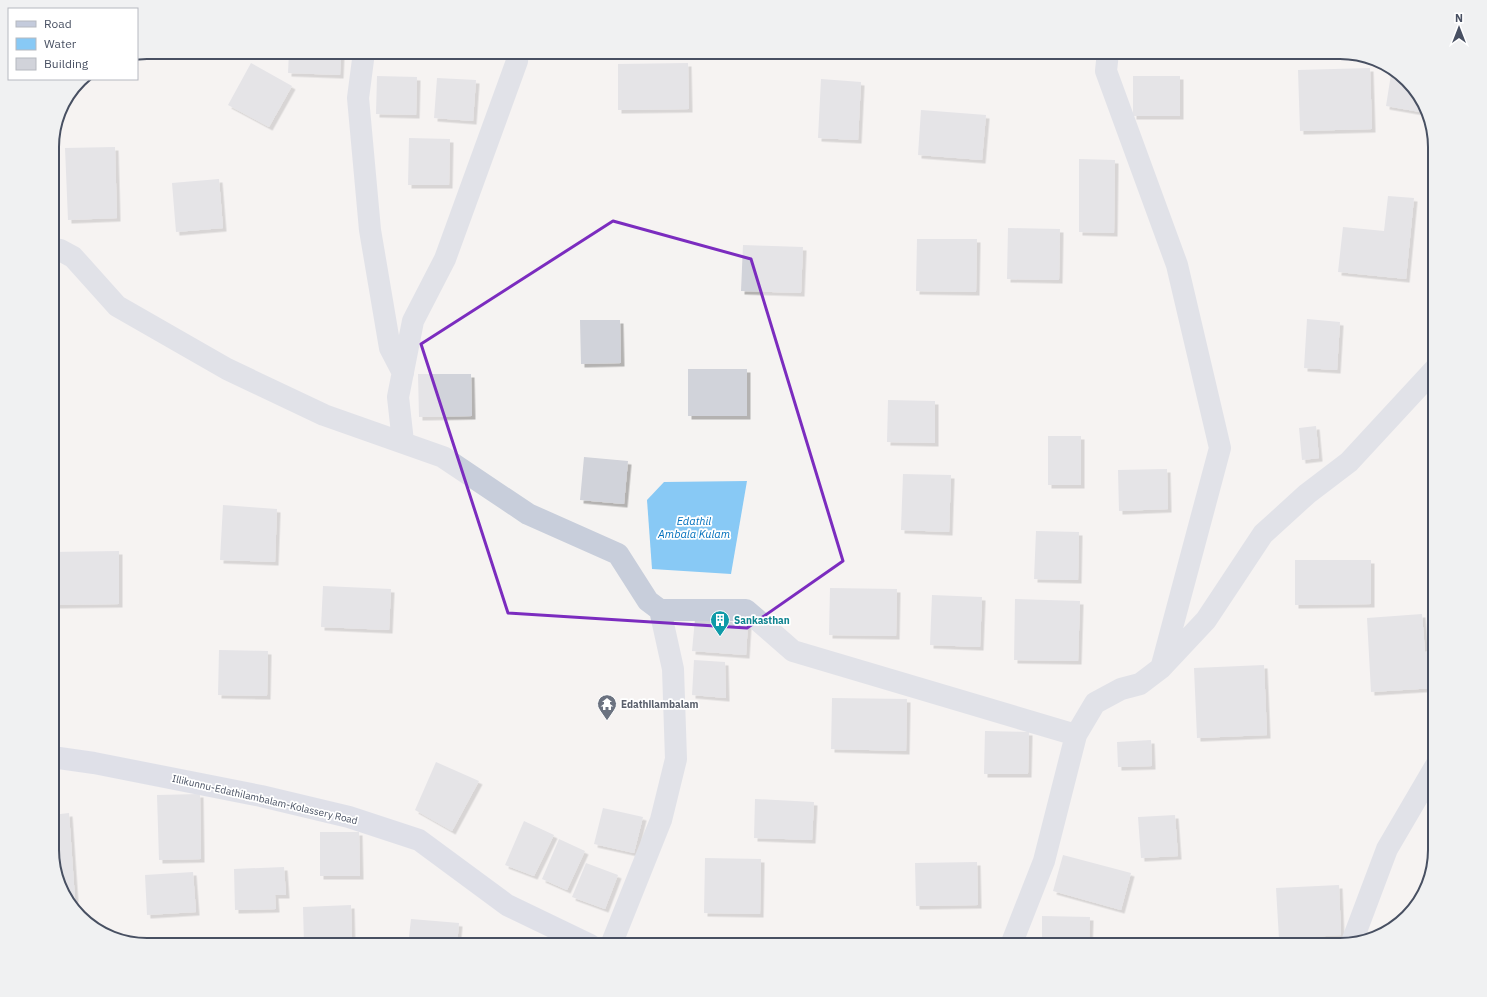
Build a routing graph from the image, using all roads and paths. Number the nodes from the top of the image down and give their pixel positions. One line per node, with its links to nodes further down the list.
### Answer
1 (363, 59): 5 (street)
2 (517, 59): 5 (street)
3 (1107, 59): 9 (street)
4 (59, 250): 7 (street)
5 (403, 373): 7 (street)
6 (1428, 377): 9 (street)
7 (403, 442): 8 (street)
8 (660, 610): 10 (street); 15 (street)
9 (1161, 668): 10 (street)
10 (1076, 735): 16 (street)
11 (59, 758): 14 (main road, Illikunnu-Edathilambalam-Kolassery Road)
12 (1428, 779): 13 (street)
13 (1354, 937)
14 (575, 938)
15 (614, 938)
16 (1014, 938)

